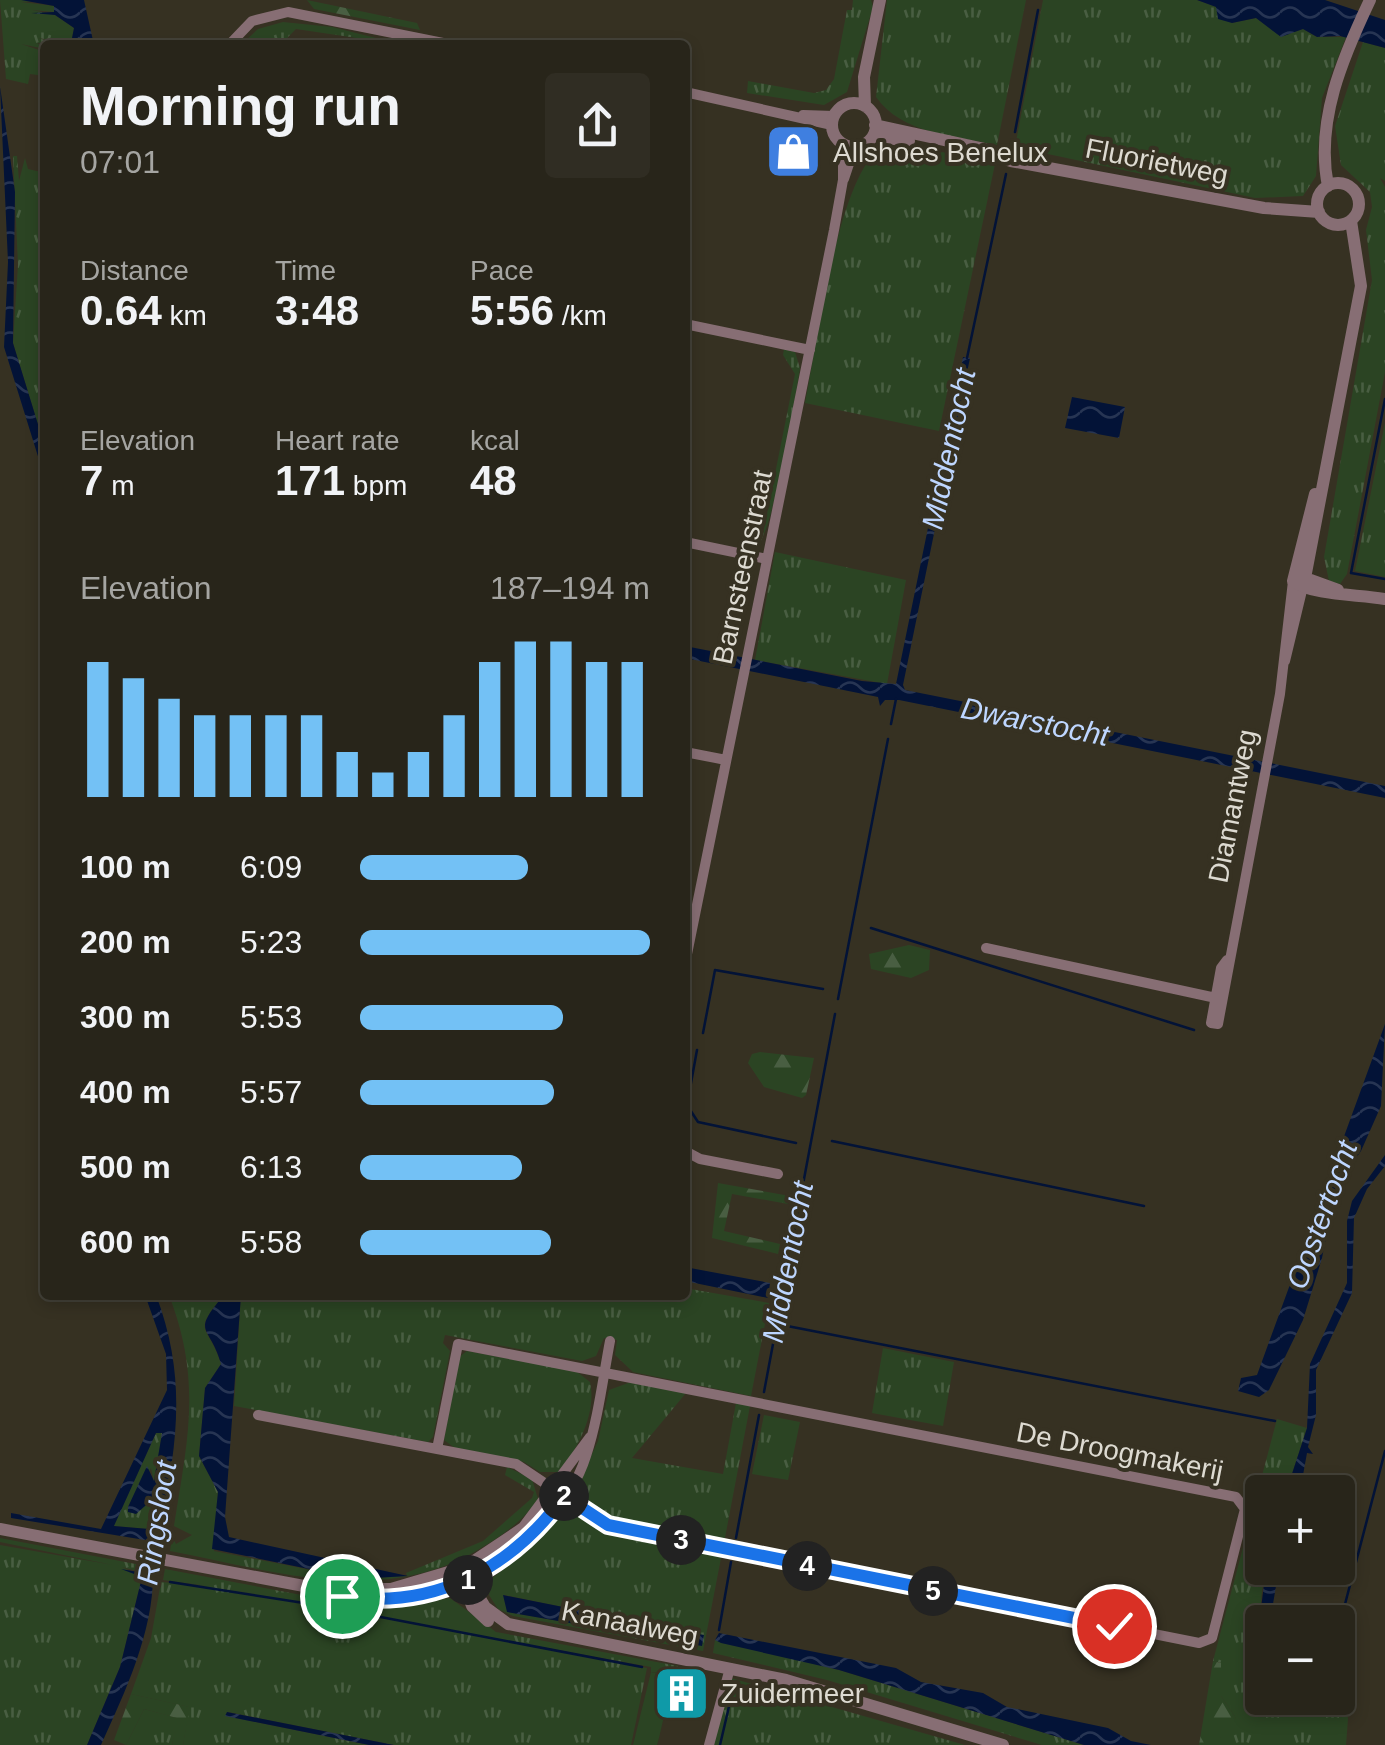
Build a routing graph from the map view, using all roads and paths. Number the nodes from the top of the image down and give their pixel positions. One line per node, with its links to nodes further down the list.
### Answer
1 (880, 0): 6 (street)
2 (1369, 4): 10 (street)
3 (234, 40): 4 (street)
4 (428, 40)
5 (690, 93): 7 (street)
6 (859, 105): 7 (street); 8 (street)
7 (833, 120): 9 (street)
8 (874, 130): 9 (street); 11 (street, Fluorietweg)
9 (849, 145): 14 (street, Barnsteenstraat)
10 (1334, 184): 11 (street); 12 (street)
11 (1318, 206): 12 (street)
12 (1346, 223): 17 (street, Diamantweg)
13 (690, 325): 14 (street)
14 (810, 350): 16 (street, Barnsteenstraat)
15 (690, 543): 16 (street)
16 (767, 559): 20 (street, Barnsteenstraat)
17 (1300, 582): 18 (street); 22 (street, Diamantweg)
18 (1385, 600)
19 (690, 753): 20 (street)
20 (726, 760): 21 (street, Barnsteenstraat)
21 (690, 937)
22 (986, 948)
23 (690, 1154): 24 (street)
24 (700, 1159): 25 (street); 26 (street)
25 (690, 1160)
26 (778, 1174)
27 (610, 1341): 28 (street)
28 (604, 1373): 30 (street); 31 (street); 31 (street, De Droogmakerij)
29 (258, 1416): 30 (street)
30 (437, 1449): 31 (street)
31 (560, 1492): 33 (street)
32 (0, 1529): 33 (street)
33 (465, 1576): 34 (street, Kanaalweg)
34 (730, 1668): 35 (street, Kanaalweg); 36 (street, Kanaalweg)
35 (709, 1745)
36 (1003, 1745)

